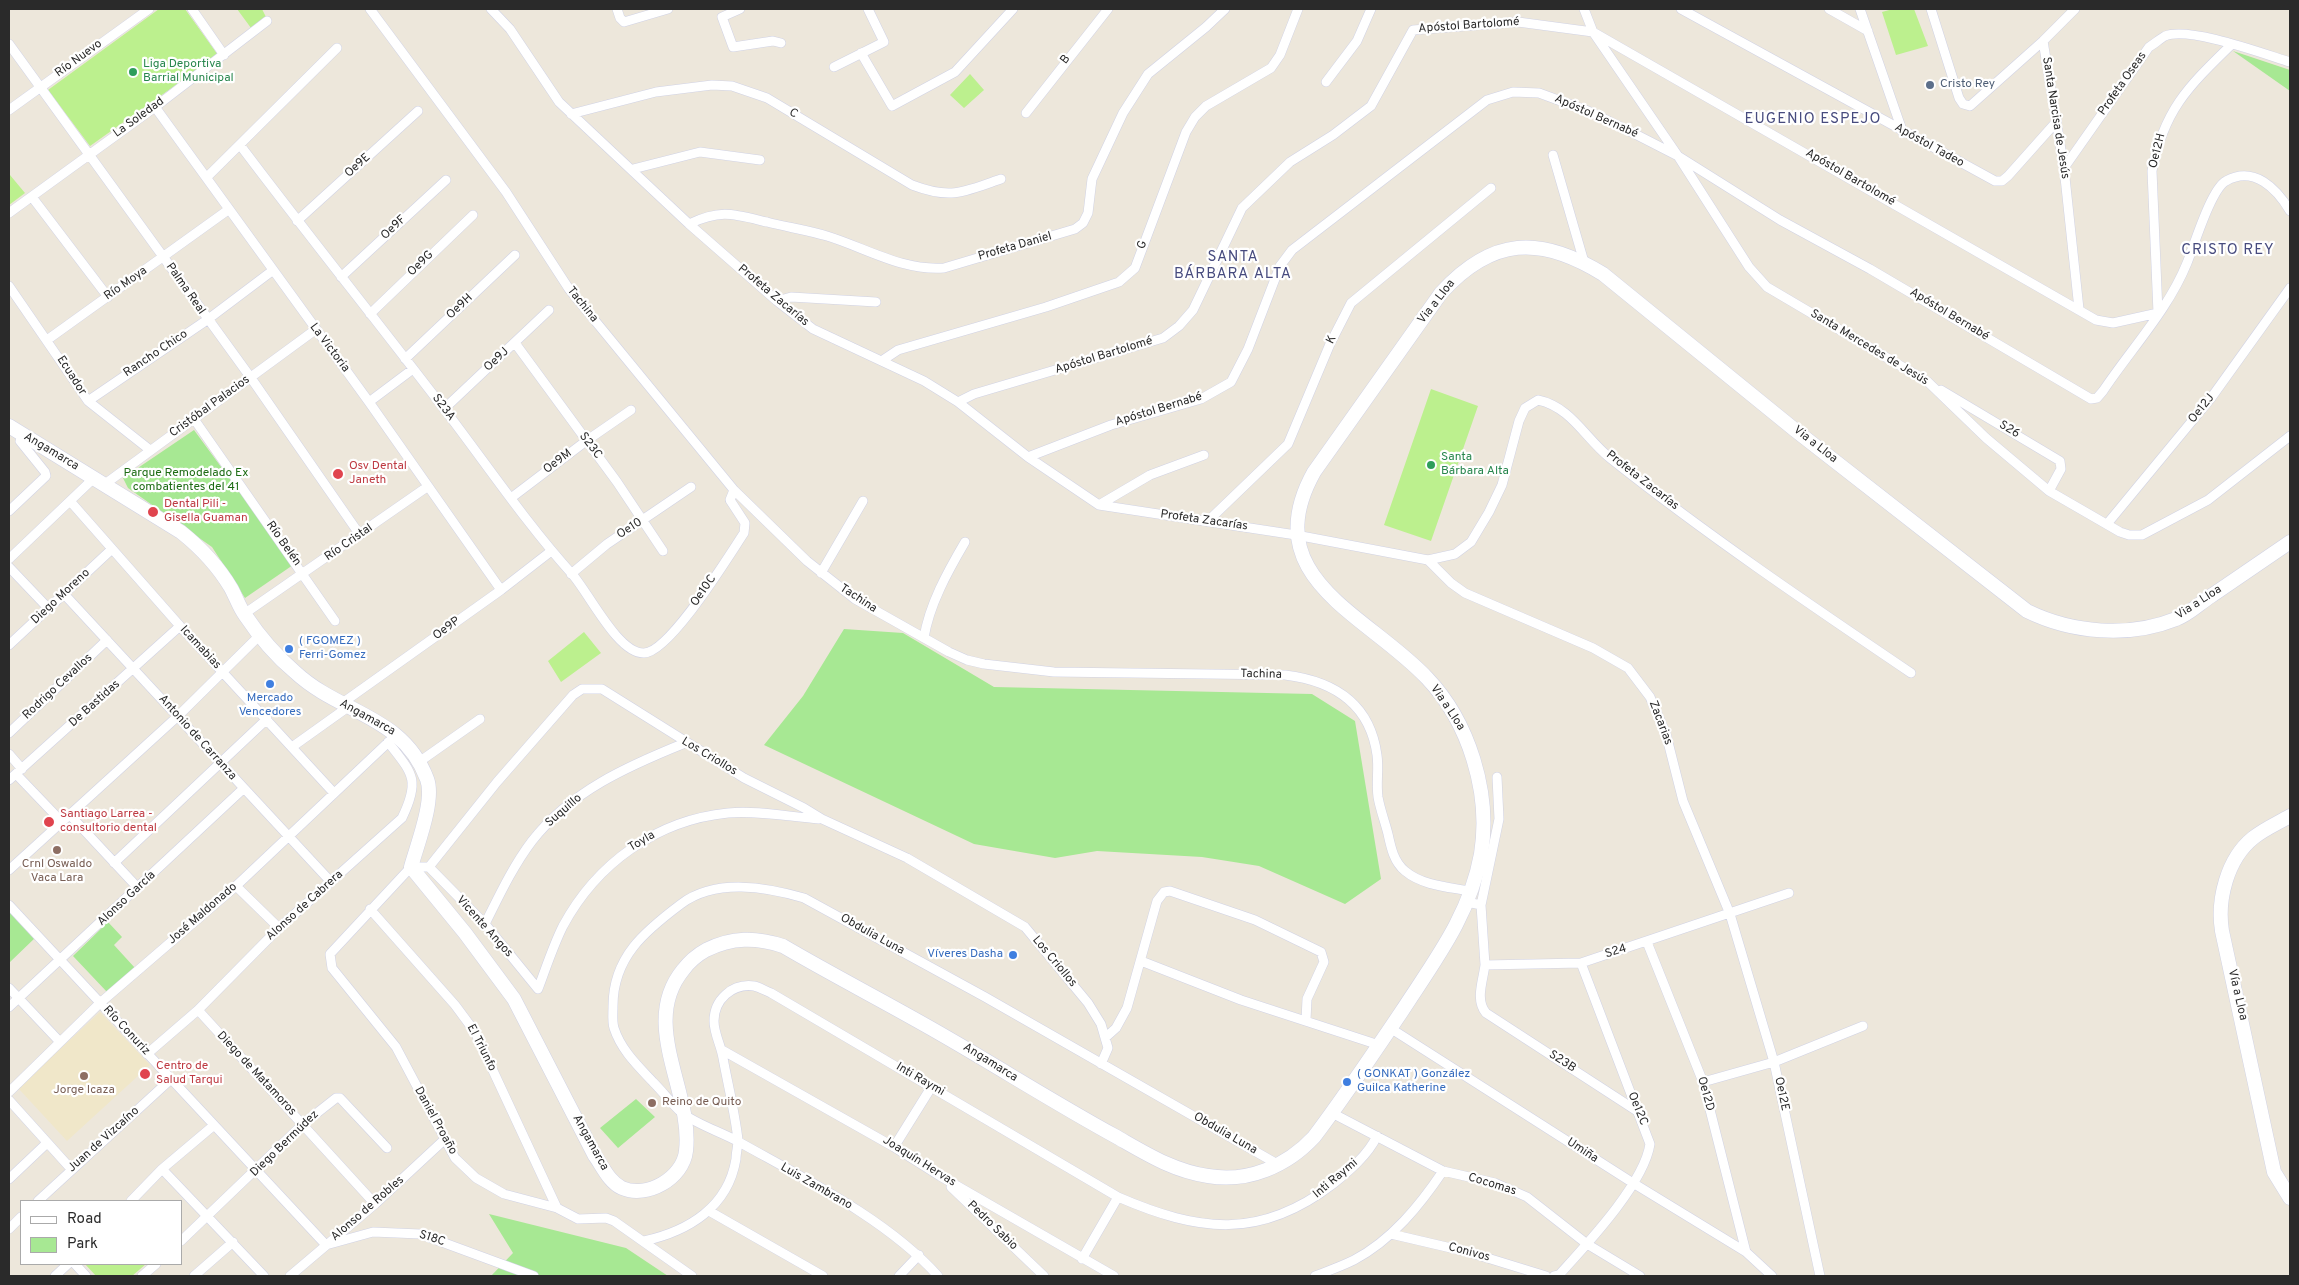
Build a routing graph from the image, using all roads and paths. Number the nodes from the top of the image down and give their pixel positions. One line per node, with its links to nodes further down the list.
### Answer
1 (149, 9): 33 (street, Río Nuevo)
2 (192, 9): 29 (street)
3 (370, 9): 100 (street, Tachina)
4 (491, 9): 37 (street, Profeta Zacarías)
5 (618, 9): 6 (street)
6 (668, 9)
7 (740, 9): 24 (street)
8 (868, 9): 28 (street)
9 (1013, 9): 28 (street)
10 (1108, 9): 38 (street, B)
11 (1225, 9): 58 (street, Profeta Daniel)
12 (1298, 9): 78 (street, G)
13 (1371, 9): 32 (street)
14 (1584, 9): 22 (street, Santa Mercedes de Jesús)
15 (1681, 9): 40 (street, Apóstol Tadeo)
16 (1829, 9): 21 (street)
17 (1860, 9): 21 (street)
18 (1931, 9): 23 (street, Santa Narcisa de Jesús)
19 (2075, 9): 23 (street)
20 (267, 21): 29 (street, La Soledad)
21 (1868, 31): 40 (street)
22 (1593, 32): 44 (street, Santa Mercedes de Jesús); 69 (street, Apóstol Bartolomé); 84 (street, Apóstol Bartolomé)
23 (2043, 41): 39 (street, Santa Narcisa de Jesús)
24 (781, 43)
25 (9, 44): 33 (street, Palma Real)
26 (2232, 44): 30 (street, Profeta Oseas); 46 (street, Profeta Oseas); 71 (street, Oe12H)
27 (337, 48): 41 (street)
28 (861, 53): 31 (street)
29 (224, 55): 34 (street, La Soledad)
30 (2290, 62)
31 (834, 67)
32 (1326, 82)
33 (40, 87): 35 (street, Río Nuevo); 42 (street, Palma Real)
34 (155, 107): 42 (street, La Soledad); 48 (street, La Victoria)
35 (9, 110)
36 (418, 111): 57 (street, Oe9E)
37 (571, 114): 47 (street, Profeta Zacarías); 49 (street, C)
38 (1026, 114)
39 (2057, 121): 40 (street, Apóstol Tadeo); 46 (street, Santa Narcisa de Jesús)
40 (1903, 132)
41 (240, 145): 48 (street); 57 (street, S23A)
42 (89, 155): 52 (street, La Soledad); 60 (street, Palma Real)
43 (1553, 155): 61 (street)
44 (1678, 156): 71 (street, Apóstol Bernabé); 81 (street, Santa Mercedes de Jesús); 96 (street, Apóstol Bernabé)
45 (760, 160): 47 (street)
46 (2064, 168): 69 (street, Santa Narcisa de Jesús)
47 (632, 169): 58 (street, Profeta Zacarías)
48 (207, 178): 53 (street, La Victoria)
49 (1001, 179)
50 (446, 180): 63 (street, Oe9F)
51 (1491, 188): 107 (street, K)
52 (32, 198): 55 (street, La Soledad); 66 (street)
53 (228, 210): 60 (street, Río Moya); 62 (street, La Victoria)
54 (2290, 211): 71 (street)
55 (9, 213)
56 (472, 215): 72 (street, Oe9G)
57 (297, 221): 63 (street, S23A)
58 (689, 224): 67 (street, Profeta Zacarías)
59 (515, 255): 77 (street, Oe9H)
60 (163, 258): 66 (street, Río Moya); 73 (street, Palma Real)
61 (1584, 262): 110 (street, Via a Lloa); 113 (street, Via a Lloa)
62 (272, 270): 73 (street, Rancho Chico); 74 (street, La Victoria)
63 (342, 277): 72 (street, S23A)
64 (9, 286): 75 (street, Ecuador)
65 (2290, 288): 109 (street, Oe12J)
66 (108, 297): 75 (street, Río Moya)
67 (777, 300): 68 (street); 78 (street, Profeta Zacarías)
68 (876, 302)
69 (2079, 309): 71 (street, Apóstol Bartolomé)
70 (549, 310): 76 (street, Oe9J)
71 (2158, 313)
72 (370, 314): 77 (street, S23A)
73 (207, 320): 80 (street, Palma Real); 82 (street, Rancho Chico)
74 (315, 330): 80 (street, Cristóbal Palacios); 83 (street, La Victoria)
75 (47, 340): 82 (street, Ecuador)
76 (515, 343): 85 (street, Oe9J); 92 (street, S23C)
77 (406, 359): 79 (street, S23A)
78 (883, 360): 84 (street, Profeta Zacarías)
79 (413, 369): 83 (street); 85 (street, S23A)
80 (251, 378): 87 (street, Cristóbal Palacios); 111 (street, Palma Real)
81 (1928, 382): 101 (street, Santa Mercedes de Jesús); 101 (street, S26)
82 (88, 401): 94 (street, Ecuador)
83 (370, 402): 98 (street, La Victoria)
84 (958, 402): 96 (street, Profeta Zacarías)
85 (444, 409): 102 (street, S23A)
86 (631, 410): 92 (street, Oe9M)
87 (194, 419): 94 (street, Cristóbal Palacios); 121 (street, Río Belén)
88 (9, 426): 90 (street, Angamarca)
89 (2290, 429): 93 (street)
90 (23, 434): 97 (street, Angamarca); 106 (street)
91 (2290, 436): 93 (street, Santa Mercedes de Jesús)
92 (586, 441): 102 (street, Oe9M); 108 (street, S23C)
93 (2280, 444): 109 (street, Santa Mercedes de Jesús)
94 (150, 450): 97 (street, Cristóbal Palacios)
95 (1204, 456): 105 (street)
96 (1028, 457): 105 (street, Profeta Zacarías)
97 (99, 481): 103 (street, Cristóbal Palacios); 126 (street, Angamarca)
98 (427, 487): 111 (street, Río Cristal); 123 (street, La Victoria)
99 (691, 487): 108 (street, Oe10)
100 (734, 490): 120 (street, Tachina); 133 (street, Oe10C)
101 (2049, 491): 109 (street, Santa Mercedes de Jesús)
102 (511, 498): 116 (street, S23A)
103 (70, 501): 114 (street, Icamabias); 117 (street, Cristóbal Palacios)
104 (863, 501): 120 (street)
105 (1100, 505): 107 (street, Profeta Zacarías)
106 (9, 511)
107 (1209, 520): 110 (street, Profeta Zacarías)
108 (643, 521): 115 (street, S23C); 122 (street, Oe10)
109 (2107, 524)
110 (1296, 534): 118 (street, Profeta Zacarías); 165 (street, Via a Lloa)
111 (360, 535): 121 (street, Río Cristal)
112 (965, 542): 130 (street)
113 (2290, 542)
114 (112, 549): 124 (street, Diego Moreno); 128 (street, Icamabias)
115 (662, 551)
116 (550, 552): 122 (street, S23A); 123 (street, Oe9P)
117 (9, 559)
118 (1428, 560): 136 (street, Profeta Zacarías); 168 (street, Zacarias)
119 (9, 567): 125 (street)
120 (821, 573): 130 (street, Tachina)
121 (303, 574): 126 (street, Río Cristal); 127 (street, Río Belén)
122 (571, 574): 133 (street, S23A)
123 (501, 590): 137 (street, Oe9P)
124 (64, 594): 125 (street, Diego Moreno); 131 (street, Antonio de Carranza)
125 (48, 608): 132 (street, Diego Moreno)
126 (244, 614): 129 (street, Angamarca)
127 (336, 621)
128 (180, 626): 134 (street, De Bastidas); 135 (street, Icamabias)
129 (260, 635): 135 (street); 137 (street, Angamarca)
130 (924, 638): 165 (street, Tachina)
131 (107, 640): 134 (street, Antonio de Carranza); 141 (street, Rodrigo Cevallos)
132 (9, 644)
133 (655, 650)
134 (134, 669): 138 (street, Antonio de Carranza); 148 (street, De Bastidas)
135 (222, 671): 138 (street); 139 (street, Icamabias)
136 (1911, 673)
137 (344, 705): 142 (street, Angamarca); 144 (street, Oe9P)
138 (178, 716): 147 (street, Antonio de Carranza); 152 (street)
139 (267, 719): 144 (street, Icamabias); 147 (street)
140 (480, 719): 146 (street)
141 (9, 733)
142 (392, 738): 146 (street, Angamarca); 151 (street, José Maldonado); 161 (street, Alonso de Cabrera)
143 (685, 743): 154 (street, Los Criollos); 159 (street, Los Criollos); 169 (street, Suquillo)
144 (292, 747): 151 (street, Icamabias)
145 (9, 754): 148 (street)
146 (419, 762): 158 (street, Angamarca)
147 (220, 763): 150 (street, Antonio de Carranza); 157 (street)
148 (15, 774): 155 (street)
149 (1497, 777): 165 (street)
150 (243, 789): 156 (street, Antonio de Carranza); 163 (street, Alonso García)
151 (333, 792): 156 (street, José Maldonado)
152 (69, 814): 155 (street); 157 (street)
153 (2290, 816): 217 (street, Vía a Lloa)
154 (822, 819): 177 (street, Toyla); 185 (street, Los Criollos)
155 (62, 821): 160 (street)
156 (288, 837): 161 (street, Antonio de Carranza); 162 (street, José Maldonado)
157 (114, 863): 163 (street)
158 (411, 867): 159 (street); 167 (street); 198 (street, Angamarca)
159 (428, 867): 169 (street, Vicente Angos)
160 (9, 870)
161 (331, 882): 170 (street, Alonso de Cabrera)
162 (236, 886): 170 (street); 179 (street, José Maldonado)
163 (138, 888): 172 (street, Alonso García)
164 (1790, 893): 168 (street, S24)
165 (1473, 899): 175 (street); 184 (street, Via a Lloa)
166 (9, 904): 172 (street, Río Conuriz)
167 (370, 909): 203 (street, Daniel Proaño); 221 (street, El Triunfo)
168 (1730, 914): 171 (street, S24); 190 (street, Oe12E)
169 (485, 924): 177 (street, Vicente Angos)
170 (279, 928): 181 (street, Alonso de Cabrera)
171 (1647, 942): 174 (street, S24); 193 (street, Oe12D)
172 (60, 961): 178 (street, Alonso García); 179 (street, Río Conuriz)
173 (1140, 961): 182 (street); 182 (street); 185 (street)
174 (1581, 963): 175 (street, S24); 197 (street, Oe12C)
175 (1485, 965): 197 (street, S23B)
176 (9, 988): 178 (street)
177 (538, 989)
178 (18, 999): 180 (street, Alonso García); 186 (street)
179 (100, 1003): 186 (street, José Maldonado); 189 (street, Río Conuriz)
180 (9, 1007)
181 (198, 1010): 189 (street, Alonso de Cabrera); 200 (street, Diego de Matamoros)
182 (1306, 1020): 187 (street)
183 (1863, 1026): 190 (street)
184 (1390, 1028): 187 (street, Via a Lloa); 215 (street, Umiña)
185 (1106, 1037): 191 (street)
186 (60, 1042): 195 (street, José Maldonado)
187 (1379, 1046): 199 (street, Via a Lloa)
188 (722, 1050): 194 (street, Inti Raymi); 204 (street, Inti Raymi); 206 (street, Joaquín Hervas)
189 (148, 1054): 192 (street, Río Conuriz)
190 (1774, 1062): 193 (street); 256 (street, Oe12E)
191 (1101, 1064): 198 (street, Obdulia Luna); 208 (street, Obdulia Luna)
192 (170, 1080): 201 (street, Río Conuriz); 210 (street, Juan de Vizcaíno)
193 (1703, 1082): 232 (street, Oe12D)
194 (932, 1086): 206 (street); 216 (street, Inti Raymi)
195 (9, 1092)
196 (9, 1100): 205 (street)
197 (1637, 1111): 215 (street, Oe12C)
198 (682, 1113): 204 (street, Luis Zambrano); 208 (street, Angamarca)
199 (1332, 1113): 202 (street, Cocomas); 208 (street, Angamarca)
200 (303, 1124): 207 (street, Diego Bermúdez); 211 (street, Diego Bermúdez); 220 (street, Diego de Matamoros)
201 (212, 1126): 209 (street); 211 (street, Río Conuriz)
202 (1377, 1136): 212 (street, Cocomas); 216 (street, Inti Raymi)
203 (444, 1140): 220 (street, Alonso de Robles); 221 (street, Daniel Proaño)
204 (738, 1142): 222 (street, Inti Raymi); 233 (street, Luis Zambrano)
205 (47, 1143): 210 (street); 214 (street)
206 (894, 1147): 213 (street, Joaquín Hervas)
207 (387, 1148)
208 (1279, 1165)
209 (162, 1169): 219 (street); 223 (street)
210 (72, 1170): 218 (street, Juan de Vizcaíno)
211 (256, 1171): 223 (street, Diego Bermúdez); 231 (street, Río Conuriz)
212 (1443, 1171): 226 (street); 230 (street, Cocomas)
213 (940, 1176): 234 (street, Joaquín Hervas); 249 (street, Pedro Sabio)
214 (9, 1179)
215 (1633, 1183): 230 (street, Oe12C); 232 (street, Umiña)
216 (1118, 1197): 234 (street)
217 (2290, 1198)
218 (39, 1200)
219 (132, 1200)
220 (375, 1204): 231 (street, Alonso de Robles)
221 (557, 1208): 228 (street, Daniel Proaño)
222 (709, 1211): 228 (street, Inti Raymi); 246 (street)
223 (209, 1216): 227 (street, Diego Bermúdez); 229 (street)
224 (20, 1218): 225 (street)
225 (9, 1229)
226 (1391, 1234): 251 (street); 252 (street, Conivos)
227 (182, 1241)
228 (644, 1241): 245 (street, Daniel Proaño)
229 (233, 1242): 241 (street); 242 (street)
230 (1587, 1244): 253 (street, Oe12C); 254 (street, Cocomas)
231 (326, 1245): 243 (street, Alonso de Robles); 244 (street, S18C)
232 (1746, 1252): 255 (street, Umiña)
233 (919, 1255): 247 (street); 248 (street, Luis Zambrano)
234 (1082, 1259): 250 (street, Joaquín Hervas)
235 (67, 1265): 238 (street)
236 (76, 1265): 239 (street)
237 (155, 1265): 240 (street)
238 (55, 1276)
239 (86, 1276)
240 (142, 1276)
241 (194, 1276)
242 (264, 1276)
243 (290, 1276)
244 (534, 1276)
245 (692, 1276)
246 (823, 1276)
247 (899, 1276)
248 (938, 1276)
249 (1044, 1276)
250 (1114, 1276)
251 (1315, 1276)
252 (1546, 1276)
253 (1556, 1276)
254 (1640, 1276)
255 (1772, 1276)
256 (1820, 1276)

